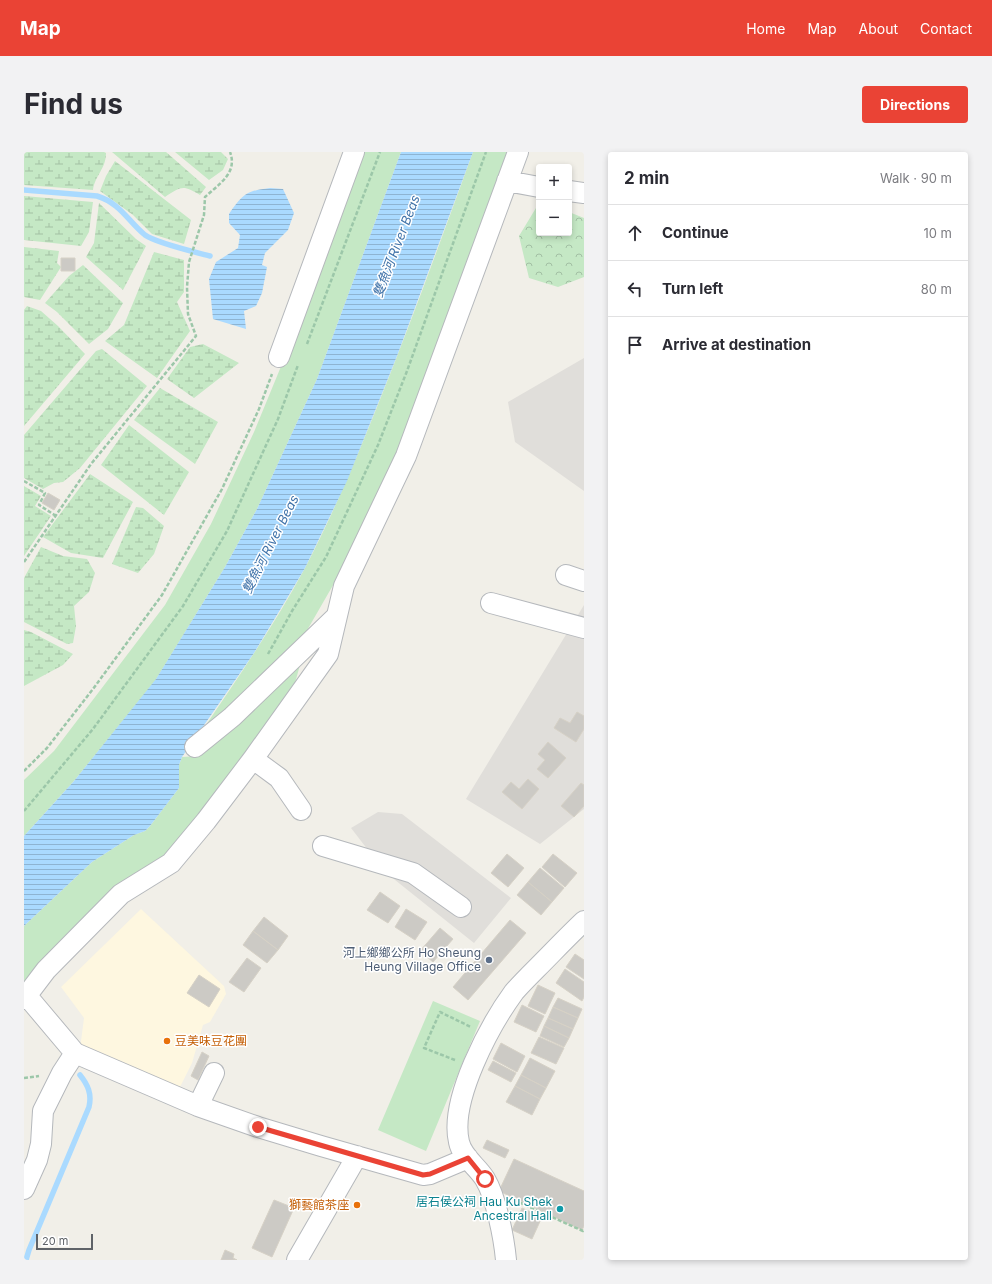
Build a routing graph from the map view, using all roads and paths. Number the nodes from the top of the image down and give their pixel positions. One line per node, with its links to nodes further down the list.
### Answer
1 (230, 152): 14 (path)
2 (354, 152): 11 (street)
3 (380, 152): 10 (path)
4 (486, 152): 19 (path)
5 (518, 152): 6 (street)
6 (507, 181): 7 (street); 17 (street)
7 (536, 186)
8 (572, 191): 9 (street)
9 (584, 193)
10 (306, 345)
11 (279, 357): 22 (path)
12 (300, 360): 24 (path)
13 (24, 481): 14 (path)
14 (56, 516): 15 (path)
15 (24, 562)
16 (491, 603): 18 (street)
17 (336, 617): 20 (street); 21 (street)
18 (584, 628)
19 (267, 655)
20 (195, 747)
21 (254, 759): 23 (street); 28 (street)
22 (24, 771)
23 (301, 810)
24 (24, 811)
25 (323, 846): 26 (street)
26 (461, 907)
27 (584, 921): 31 (street)
28 (25, 998): 30 (street)
29 (468, 1034): 31 (path)
30 (75, 1053): 33 (street); 34 (street)
31 (473, 1067): 36 (street)
32 (214, 1073): 33 (street)
33 (198, 1106): 35 (street)
34 (32, 1144): 37 (street)
35 (357, 1156): 36 (street); 40 (street)
36 (468, 1158): 38 (street)
37 (24, 1189)
38 (490, 1189): 39 (path); 41 (street)
39 (584, 1230)
40 (297, 1260)
41 (506, 1260)

